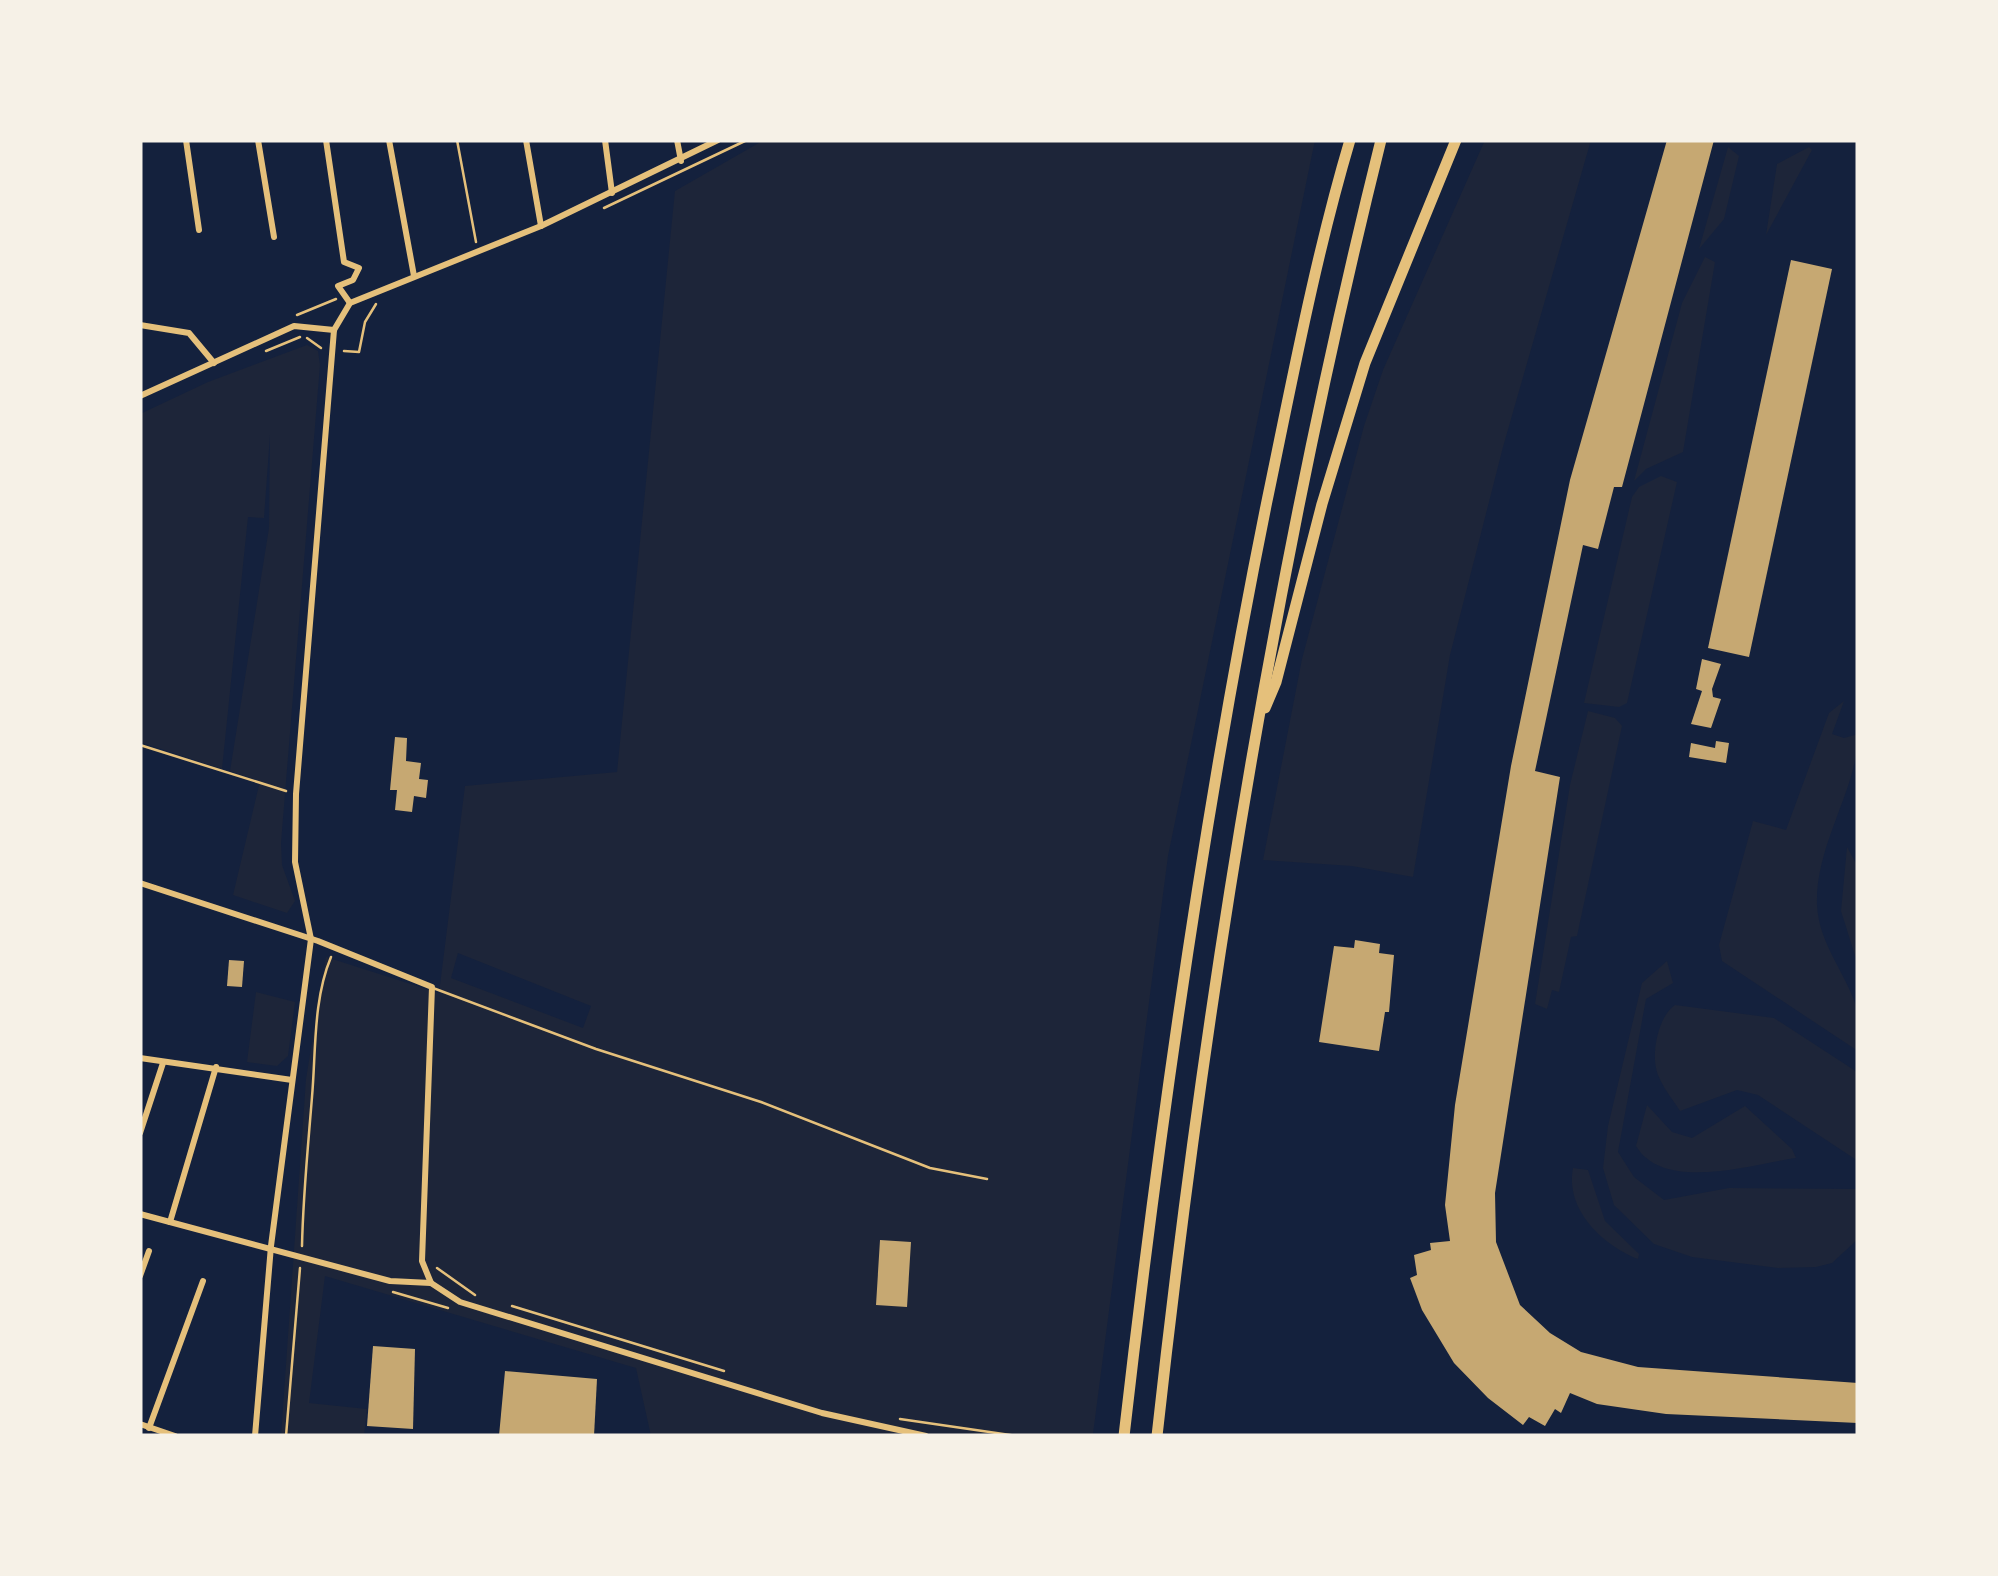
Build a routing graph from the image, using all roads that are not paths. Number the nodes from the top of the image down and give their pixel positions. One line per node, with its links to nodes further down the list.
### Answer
1 (186, 140): 15 (street)
2 (258, 140): 16 (street)
3 (326, 140): 18 (street)
4 (389, 140): 17 (street)
5 (526, 140): 14 (street)
6 (605, 140): 13 (street)
7 (677, 140): 12 (street)
8 (718, 140): 12 (street)
9 (1348, 140): 45 (highway)
10 (1381, 140): 23 (highway)
11 (1456, 140): 23 (highway)
12 (681, 161): 13 (street)
13 (612, 194): 14 (street)
14 (540, 226): 17 (street)
15 (199, 230)
16 (274, 237)
17 (414, 276): 18 (street)
18 (350, 303): 20 (street)
19 (140, 325): 21 (street)
20 (334, 330): 21 (street); 25 (street)
21 (214, 362): 22 (street)
22 (140, 396)
23 (1257, 726): 46 (highway)
24 (140, 883): 25 (street)
25 (311, 939): 26 (street); 30 (street)
26 (432, 987): 32 (lane); 39 (street)
27 (140, 1058): 28 (street)
28 (163, 1062): 29 (street); 31 (street)
29 (216, 1068): 30 (street); 34 (street)
30 (292, 1080): 35 (street)
31 (140, 1134)
32 (987, 1179)
33 (140, 1214): 34 (street)
34 (170, 1222): 35 (street)
35 (271, 1246): 39 (street); 43 (street)
36 (148, 1251): 37 (street)
37 (140, 1276)
38 (204, 1281): 41 (street)
39 (431, 1283): 44 (street)
40 (140, 1424): 41 (street)
41 (150, 1428): 42 (street)
42 (175, 1436)
43 (256, 1436)
44 (926, 1436)
45 (1124, 1436)
46 (1157, 1436)

